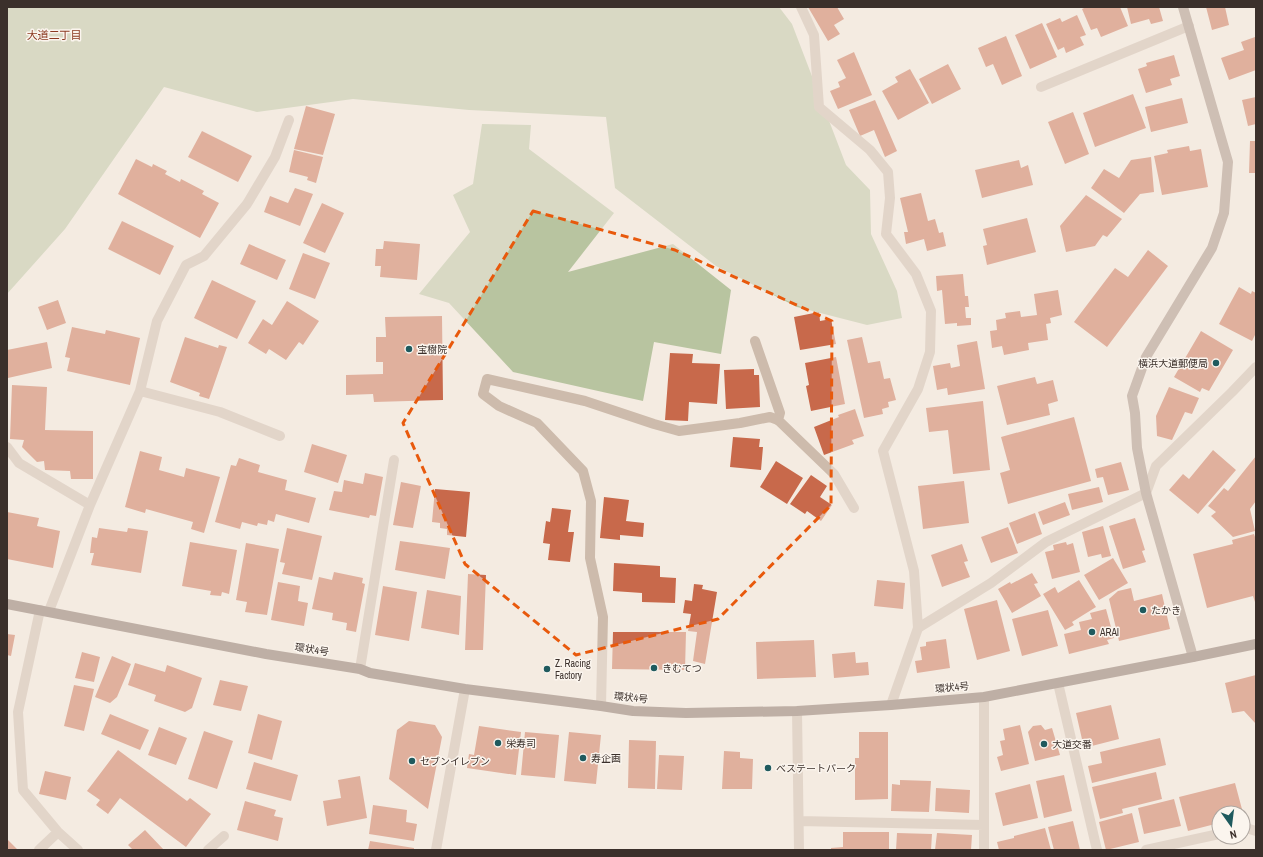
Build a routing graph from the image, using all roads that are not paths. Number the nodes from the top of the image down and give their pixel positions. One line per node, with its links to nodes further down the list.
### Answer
1 (801, 7): 18 (street)
2 (1183, 7): 3 (street)
3 (1189, 26): 4 (street); 13 (street)
4 (1041, 87)
5 (289, 120): 8 (street)
6 (756, 341): 9 (street)
7 (1256, 366): 13 (street)
8 (140, 391): 10 (street); 14 (street)
9 (778, 420): 15 (street); 26 (street)
10 (280, 436)
11 (7, 447): 14 (street)
12 (394, 460): 21 (street)
13 (1146, 493): 18 (street); 20 (street)
14 (90, 505): 17 (street)
15 (854, 508)
16 (7, 604): 17 (main road, 環状4号)
17 (45, 611): 21 (main road, 環状4号); 30 (street)
18 (918, 628): 25 (street)
19 (1256, 644): 20 (main road, 環状4号)
20 (1193, 658): 22 (main road, 環状4号)
21 (360, 669): 23 (main road, 環状4号)
22 (1058, 683): 24 (main road, 環状4号); 39 (street)
23 (465, 689): 26 (main road, 環状4号); 36 (street)
24 (984, 697): 25 (main road, 環状4号); 29 (street)
25 (891, 705): 27 (main road, 環状4号)
26 (601, 706): 27 (main road, 環状4号)
27 (797, 711): 28 (street)
28 (799, 821): 29 (street); 37 (street)
29 (984, 825): 38 (street)
30 (58, 832): 33 (street); 34 (street)
31 (224, 836): 35 (street)
32 (1211, 836): 40 (street)
33 (39, 850)
34 (78, 850)
35 (208, 850)
36 (436, 850)
37 (798, 850)
38 (984, 850)
39 (1097, 850)
40 (1146, 850)

